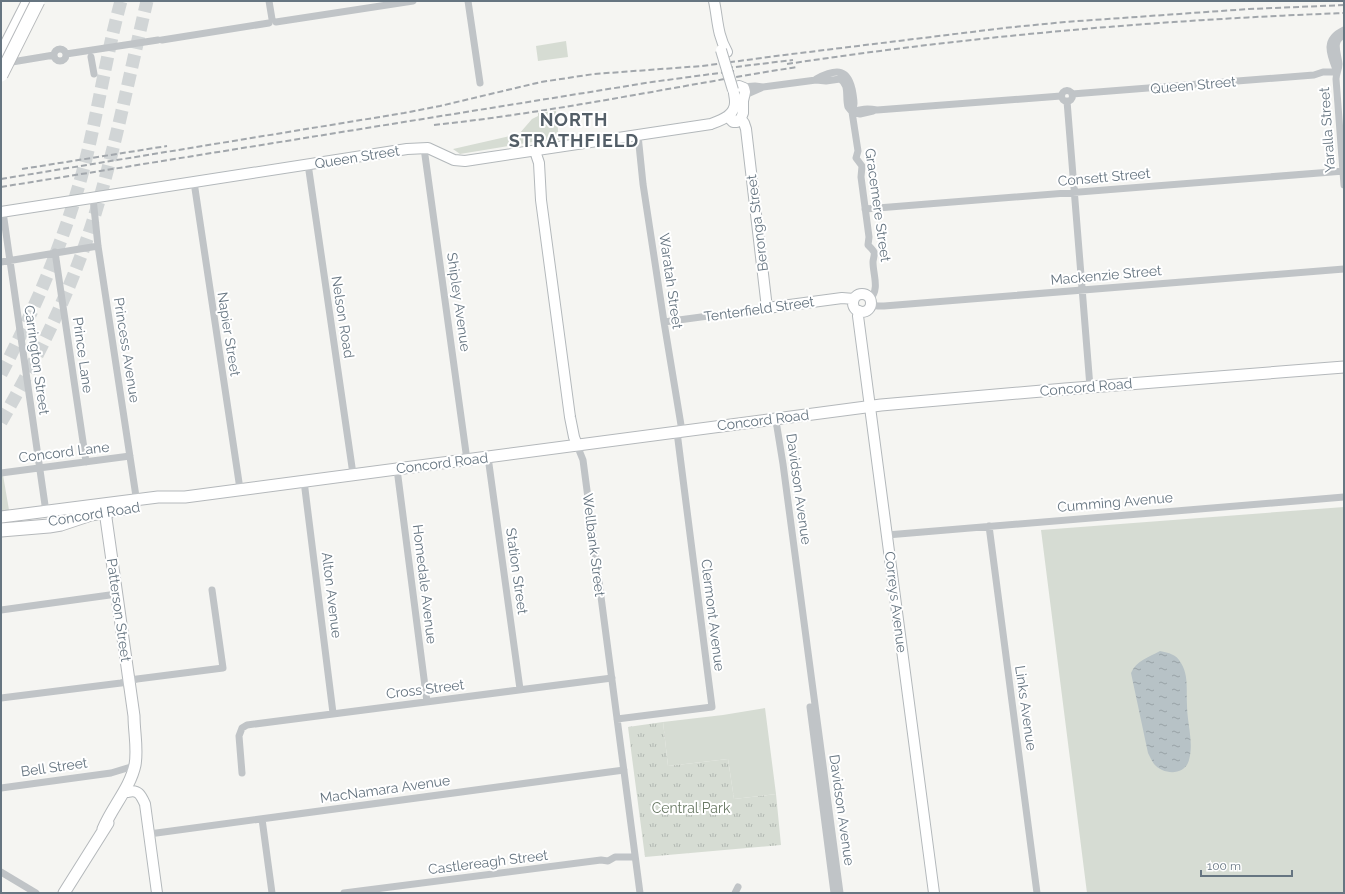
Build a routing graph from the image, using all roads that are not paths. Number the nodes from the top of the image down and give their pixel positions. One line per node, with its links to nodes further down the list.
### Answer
1 (29, 1): 14 (highway)
2 (38, 1): 17 (highway, bridge)
3 (269, 1): 9 (street)
4 (413, 1): 8 (street)
5 (468, 1): 18 (street)
6 (708, 1): 10 (street)
7 (714, 1): 10 (street)
8 (394, 3): 9 (street)
9 (272, 21): 14 (street)
10 (716, 21): 19 (street)
11 (1344, 30): 15 (street)
12 (1344, 35): 15 (street)
13 (92, 57): 16 (street)
14 (6, 59)
15 (1337, 72): 20 (street, Queen Street); 31 (street, Yaralla Street)
16 (94, 74)
17 (1, 75)
18 (480, 83)
19 (740, 88): 23 (street); 24 (street)
20 (1072, 94): 21 (street); 22 (street)
21 (1061, 96): 22 (street); 23 (street)
22 (1067, 101): 34 (street)
23 (852, 112): 37 (street, Gracemere Street)
24 (736, 119): 25 (street, Queen Street); 47 (street, Beronga Street)
25 (638, 135): 27 (street, Queen Street); 49 (street, Waratah Street)
26 (424, 148): 28 (street, Queen Street); 30 (street, Queen Street); 58 (street, Shipley Avenue)
27 (546, 149): 28 (street, Queen Street); 29 (street)
28 (533, 151): 29 (street, Wellbank Street); 36 (street, Wellbank Street)
29 (539, 163): 36 (street, Wellbank Street)
30 (308, 164): 32 (street, Queen Street); 63 (street, Nelson Road)
31 (1343, 171): 33 (street, Yaralla Street); 34 (street, Consett Street)
32 (194, 182): 35 (street, Queen Street); 65 (street, Napier Street)
33 (1344, 185)
34 (1074, 193): 37 (street, Consett Street); 44 (street)
35 (93, 198): 38 (street, Queen Street); 39 (street, Princess Avenue)
36 (541, 200): 55 (street, Wellbank Street)
37 (865, 209): 46 (street, Gracemere Street)
38 (2, 212): 41 (street, Carrington Street)
39 (98, 246): 40 (street); 56 (street, Princess Avenue)
40 (55, 252): 41 (street); 59 (street, Prince Lane)
41 (9, 260): 42 (street); 60 (street, Carrington Street)
42 (1, 262)
43 (1344, 269): 44 (street, Mackenzie Street)
44 (1082, 290): 46 (street, Mackenzie Street); 51 (street)
45 (854, 299): 46 (street); 47 (street, Tenterfield Street); 48 (street)
46 (870, 302): 48 (street)
47 (767, 308): 49 (street, Tenterfield Street)
48 (859, 311): 52 (street, Correys Avenue)
49 (664, 322): 54 (street, Waratah Street)
50 (1344, 367): 51 (main road, Concord Road)
51 (1090, 387): 52 (main road, Concord Road)
52 (870, 406): 53 (main road, Concord Road); 75 (street, Correys Avenue)
53 (775, 419): 54 (main road, Concord Road); 103 (street, Davidson Avenue); 104 (street, Davidson Avenue)
54 (679, 431): 55 (main road, Concord Road); 86 (street, Clermont Avenue)
55 (577, 445): 57 (main road, Concord Road); 79 (street, Wellbank Street)
56 (130, 456): 59 (street, Concord Lane); 67 (street, Princess Avenue)
57 (488, 457): 58 (main road, Concord Road); 81 (street, Station Street)
58 (466, 460): 61 (main road, Concord Road)
59 (86, 462): 60 (street, Concord Lane)
60 (40, 468): 62 (street, Concord Lane); 69 (street, Carrington Street)
61 (397, 469): 63 (main road, Concord Road); 83 (street, Homedale Avenue)
62 (1, 473)
63 (353, 474): 64 (main road, Concord Road)
64 (304, 481): 65 (main road, Concord Road); 84 (street, Alton Avenue)
65 (240, 489): 67 (main road, Concord Road)
66 (1344, 497): 73 (street, Cumming Avenue)
67 (137, 503): 68 (main road, Concord Road)
68 (105, 508): 69 (main road, Concord Road); 70 (main road, Concord Road); 77 (main road, Patterson Street)
69 (46, 512): 71 (main road, Concord Road)
70 (88, 515): 72 (main road, Concord Road); 74 (highway)
71 (1, 517)
72 (1, 525)
73 (989, 526): 75 (street, Cumming Avenue); 106 (street, Links Avenue)
74 (1, 530)
75 (887, 535): 105 (street, Correys Avenue)
76 (212, 590): 80 (street)
77 (117, 594): 78 (street); 80 (main road, Patterson Street)
78 (1, 610)
79 (612, 678): 81 (street, Cross Street); 86 (street, Wellbank Street)
80 (129, 681): 82 (street); 85 (main road, Patterson Street)
81 (520, 690): 83 (street, Cross Street)
82 (1, 698)
83 (427, 702): 84 (street, Cross Street)
84 (333, 713): 90 (street, Cross Street)
85 (134, 716): 87 (main road, Patterson Street); 92 (main road, Patterson Street)
86 (617, 719): 88 (street, Wellbank Street)
87 (134, 766): 89 (street, Bell Street); 92 (main road, Patterson Street)
88 (624, 770): 93 (street, MacNamara Avenue); 95 (street, Wellbank Street)
89 (111, 772): 91 (street, Bell Street); 92 (street)
90 (242, 773)
91 (1, 788)
92 (127, 789): 94 (street); 98 (main road)
93 (262, 818): 94 (street, MacNamara Avenue); 100 (street)
94 (149, 834): 99 (street)
95 (635, 857): 101 (street, Castlereagh Street); 102 (street, Wellbank Street)
96 (1, 872): 97 (street)
97 (36, 893)
98 (64, 893)
99 (157, 893)
100 (272, 893)
101 (344, 893)
102 (640, 893)
103 (834, 893)
104 (840, 893)
105 (934, 893)
106 (1037, 893)

